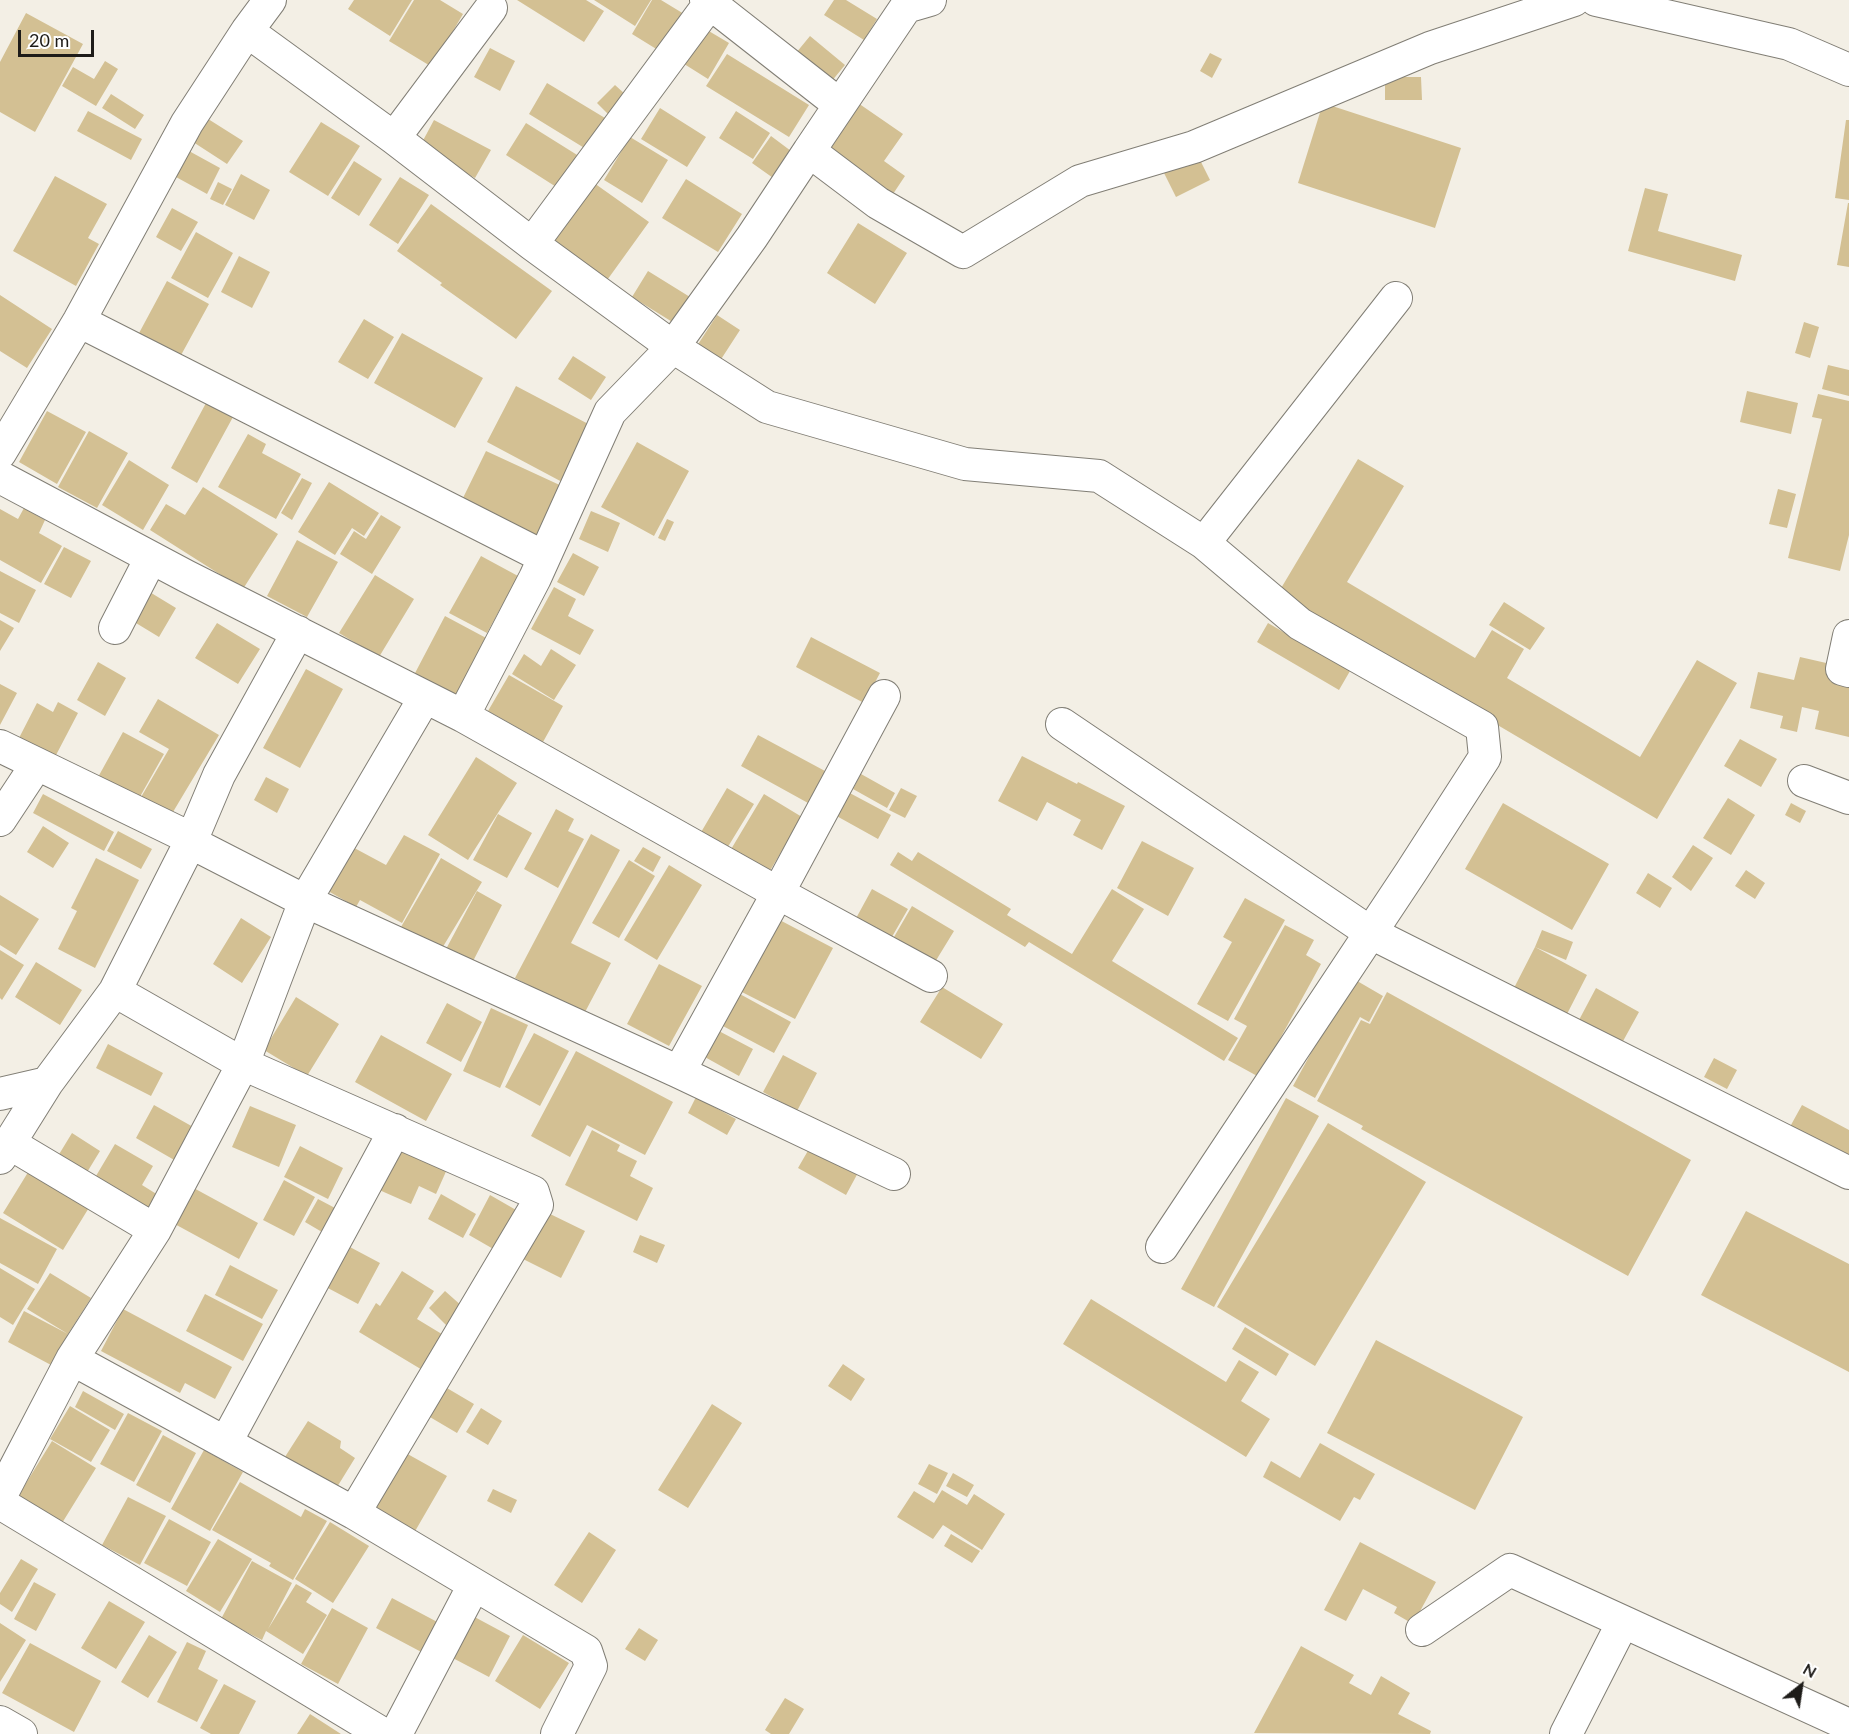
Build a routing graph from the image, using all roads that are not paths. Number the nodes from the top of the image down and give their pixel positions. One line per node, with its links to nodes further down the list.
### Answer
1 (270, 0): 7 (street)
2 (930, 0): 9 (street)
3 (1574, 0): 11 (street)
4 (1596, 0): 8 (street)
5 (708, 2): 9 (street); 12 (street)
6 (490, 3): 10 (street)
7 (247, 31): 10 (street); 14 (street)
8 (1849, 70)
9 (840, 105): 11 (street)
10 (394, 138): 12 (street)
11 (809, 151): 15 (street)
12 (532, 244): 15 (street)
13 (1396, 298): 18 (street)
14 (80, 321): 16 (street); 19 (street)
15 (673, 347): 18 (street); 19 (street)
16 (0, 453)
17 (0, 477): 20 (street)
18 (1203, 543): 37 (street)
19 (544, 557): 27 (street)
20 (151, 558): 21 (street); 22 (street)
21 (114, 628)
22 (298, 632): 26 (street); 34 (street)
23 (1849, 636): 24 (street)
24 (1849, 671)
25 (884, 696): 35 (street)
26 (425, 697): 27 (street); 36 (street)
27 (463, 716): 35 (street)
28 (1062, 724): 37 (street)
29 (0, 746): 30 (street)
30 (37, 764): 33 (street); 34 (street)
31 (1804, 781): 32 (street)
32 (1849, 798)
33 (0, 820)
34 (191, 840): 36 (street); 39 (street)
35 (778, 893): 38 (street); 41 (street)
36 (305, 901): 40 (street); 41 (street)
37 (1371, 933): 46 (street); 49 (street)
38 (931, 976)
39 (115, 991): 40 (street); 42 (street)
40 (243, 1064): 44 (street); 48 (street)
41 (679, 1072): 47 (street)
42 (47, 1083): 43 (street); 45 (street)
43 (0, 1094)
44 (395, 1130): 51 (street); 54 (street)
45 (4, 1151): 48 (street)
46 (1849, 1173)
47 (894, 1174)
48 (155, 1230): 50 (street)
49 (1162, 1246)
50 (72, 1359): 51 (street); 52 (street)
51 (226, 1442): 54 (street)
52 (0, 1497)
53 (0, 1503): 61 (street)
54 (354, 1513): 55 (street)
55 (474, 1585): 62 (street); 63 (street)
56 (1623, 1622): 57 (street); 59 (street); 64 (street)
57 (1422, 1630)
58 (0, 1722): 60 (street)
59 (1849, 1725)
60 (21, 1734)
61 (383, 1734)
62 (396, 1734)
63 (557, 1734)
64 (1566, 1734)

